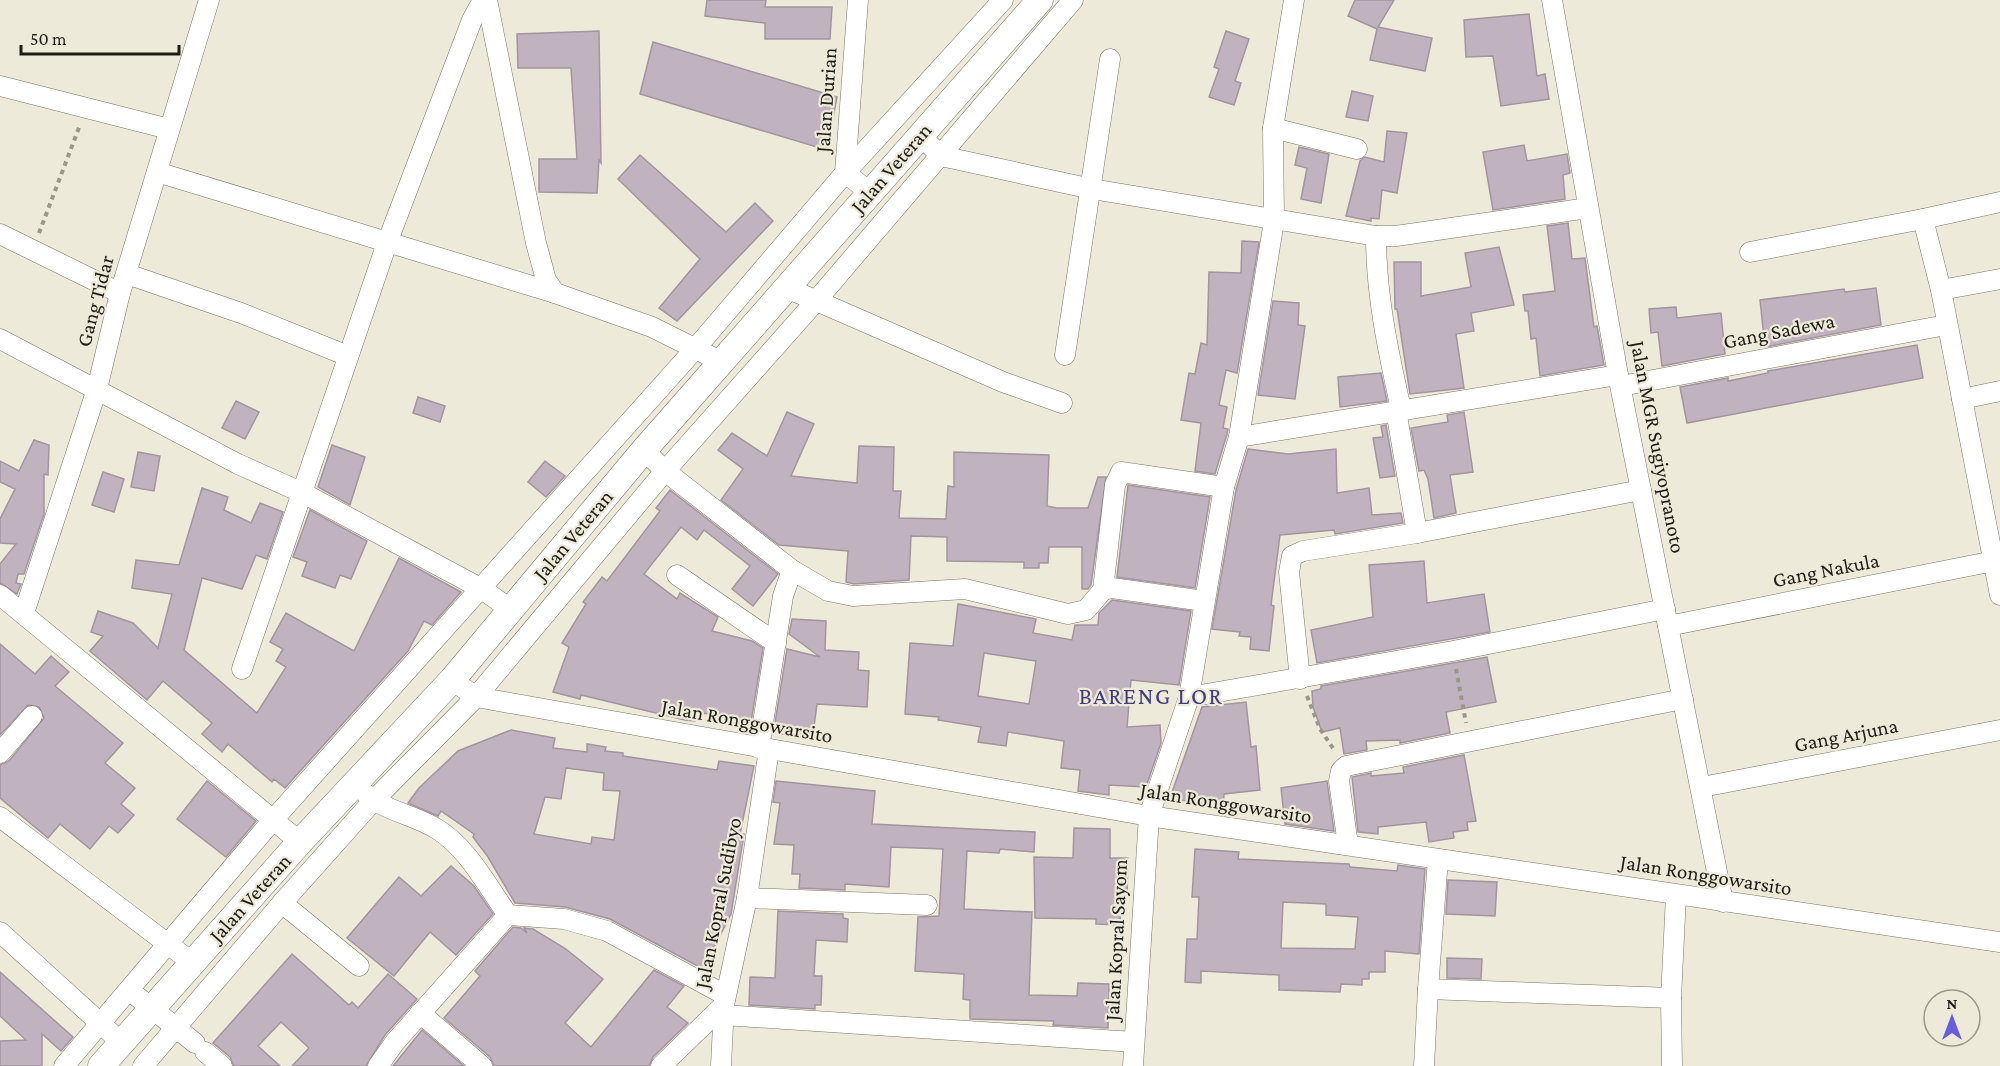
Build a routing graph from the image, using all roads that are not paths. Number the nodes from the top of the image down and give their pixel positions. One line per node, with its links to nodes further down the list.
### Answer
1 (209, 0): 12 (street, Gang Tidar)
2 (485, 0): 26 (street); 33 (street)
3 (1003, 0): 17 (street)
4 (1040, 0): 13 (main road, Jalan Veteran)
5 (1073, 0): 15 (street)
6 (1294, 0): 11 (street, Jalan Kopral Sayom)
7 (1552, 0): 21 (street, Jalan MGR Sugiyopranoto)
8 (853, 1): 17 (street, Jalan Durian)
9 (1110, 59): 18 (street)
10 (0, 86): 12 (street)
11 (1273, 128): 14 (street); 23 (street, Jalan Kopral Sayom)
12 (169, 129): 16 (street, Gang Tidar)
13 (920, 135): 15 (street); 19 (main road, Jalan Veteran)
14 (1357, 149)
15 (941, 156): 18 (street); 34 (street)
16 (157, 172): 26 (street); 28 (street, Gang Tidar)
17 (845, 173): 19 (street, Jalan Durian); 37 (street)
18 (1092, 189): 23 (street); 38 (street)
19 (870, 192): 30 (main road, Jalan Veteran)
20 (2000, 202): 22 (street)
21 (1588, 208): 25 (street); 41 (street, Jalan MGR Sugiyopranoto)
22 (1923, 219): 27 (street); 31 (street)
23 (1274, 221): 25 (street); 47 (street, Jalan Kopral Sayom)
24 (0, 234): 32 (street)
25 (1376, 236): 46 (street)
26 (387, 243): 33 (street); 39 (street)
27 (1750, 252)
28 (127, 274): 32 (street, Gang Tidar); 39 (street)
29 (2000, 279): 31 (street)
30 (787, 288): 34 (street); 40 (main road, Jalan Veteran)
31 (1941, 290): 35 (street)
32 (120, 292): 42 (street, Gang Tidar)
33 (555, 293): 37 (street)
34 (815, 302): 45 (street); 49 (street)
35 (1946, 325): 41 (street, Gang Sadewa); 44 (street)
36 (0, 339): 42 (street)
37 (695, 349): 40 (street); 58 (street)
38 (1065, 355)
39 (348, 356): 52 (street)
40 (722, 362): 48 (main road, Jalan Veteran)
41 (1620, 380): 46 (street, Gang Sadewa); 51 (street, Jalan MGR Sugiyopranoto)
42 (97, 389): 52 (street); 64 (street, Gang Tidar)
43 (2000, 392): 44 (street)
44 (1962, 399): 53 (street)
45 (1062, 404)
46 (1398, 409): 47 (street, Gang Sadewa); 54 (street)
47 (1239, 437): 50 (street, Jalan Kopral Sayom)
48 (644, 450): 49 (street); 63 (main road, Jalan Veteran)
49 (665, 471): 56 (street); 70 (street)
50 (1224, 487): 59 (street); 62 (street, Jalan Kopral Sayom)
51 (1641, 490): 54 (street); 65 (street, Jalan MGR Sugiyopranoto)
52 (303, 493): 58 (street); 67 (street)
53 (1992, 506): 55 (street)
54 (1417, 533): 68 (street)
55 (1994, 561): 60 (street); 65 (street, Gang Nakula)
56 (792, 570): 59 (street); 66 (street, Jalan Kopral Sudibyo)
57 (677, 574): 66 (street)
58 (482, 589): 63 (street); 81 (street)
59 (1103, 590): 62 (street)
60 (2000, 594)
61 (0, 595): 64 (street)
62 (1204, 601): 71 (street, Jalan Kopral Sayom)
63 (510, 609): 69 (main road, Jalan Veteran)
64 (24, 613): 81 (street)
65 (1666, 618): 68 (street, Gang Nakula); 72 (street, Jalan MGR Sugiyopranoto)
66 (776, 643): 75 (street, Jalan Kopral Sudibyo)
67 (242, 669)
68 (1300, 679): 71 (street, Gang Nakula)
69 (452, 680): 70 (street, Jalan Ronggowarsito); 78 (main road, Jalan Veteran)
70 (476, 697): 75 (street, Jalan Ronggowarsito); 78 (street)
71 (1189, 697): 79 (street, Jalan Kopral Sayom)
72 (1683, 699): 77 (street, Jalan MGR Sugiyopranoto); 83 (street)
73 (32, 716): 76 (street)
74 (2000, 730): 77 (street, Gang Arjuna)
75 (764, 748): 79 (street, Jalan Ronggowarsito); 86 (street, Jalan Kopral Sudibyo)
76 (0, 753)
77 (1702, 787): 87 (street, Jalan MGR Sugiyopranoto)
78 (364, 793): 82 (main road, Jalan Veteran); 88 (street); 90 (street)
79 (1149, 816): 83 (street, Jalan Ronggowarsito); 105 (street, Jalan Kopral Sayom)
80 (0, 817): 93 (street)
81 (272, 821): 82 (street); 93 (street)
82 (300, 842): 94 (main road, Jalan Veteran)
83 (1348, 845): 84 (street, Jalan Ronggowarsito)
84 (1438, 859): 85 (street, Jalan Ronggowarsito); 96 (street)
85 (1676, 895): 87 (street, Jalan Ronggowarsito); 98 (street)
86 (747, 898): 89 (street); 99 (street, Jalan Kopral Sudibyo)
87 (1723, 902): 92 (street, Jalan Ronggowarsito)
88 (282, 903): 95 (street); 103 (street)
89 (927, 905)
90 (508, 915): 99 (street); 101 (street)
91 (0, 932): 102 (street)
92 (2000, 942)
93 (169, 943): 94 (street); 97 (street)
94 (193, 963): 100 (main road, Jalan Veteran)
95 (359, 966)
96 (1428, 989): 98 (street); 115 (street)
97 (129, 990): 100 (street); 102 (street)
98 (1671, 998): 116 (street)
99 (724, 1005): 105 (street); 112 (street); 113 (street, Jalan Kopral Sudibyo)
100 (152, 1009): 103 (street); 104 (main road, Jalan Veteran)
101 (420, 1013): 110 (street); 111 (street)
102 (101, 1022): 104 (street); 106 (street)
103 (177, 1029): 108 (street); 109 (street)
104 (122, 1042): 107 (main road, Jalan Veteran)
105 (1134, 1042): 114 (street, Jalan Kopral Sayom)
106 (64, 1066)
107 (101, 1066)
108 (143, 1066)
109 (222, 1066)
110 (378, 1066)
111 (482, 1066)
112 (661, 1066)
113 (721, 1066)
114 (1133, 1066)
115 (1424, 1066)
116 (1672, 1066)

